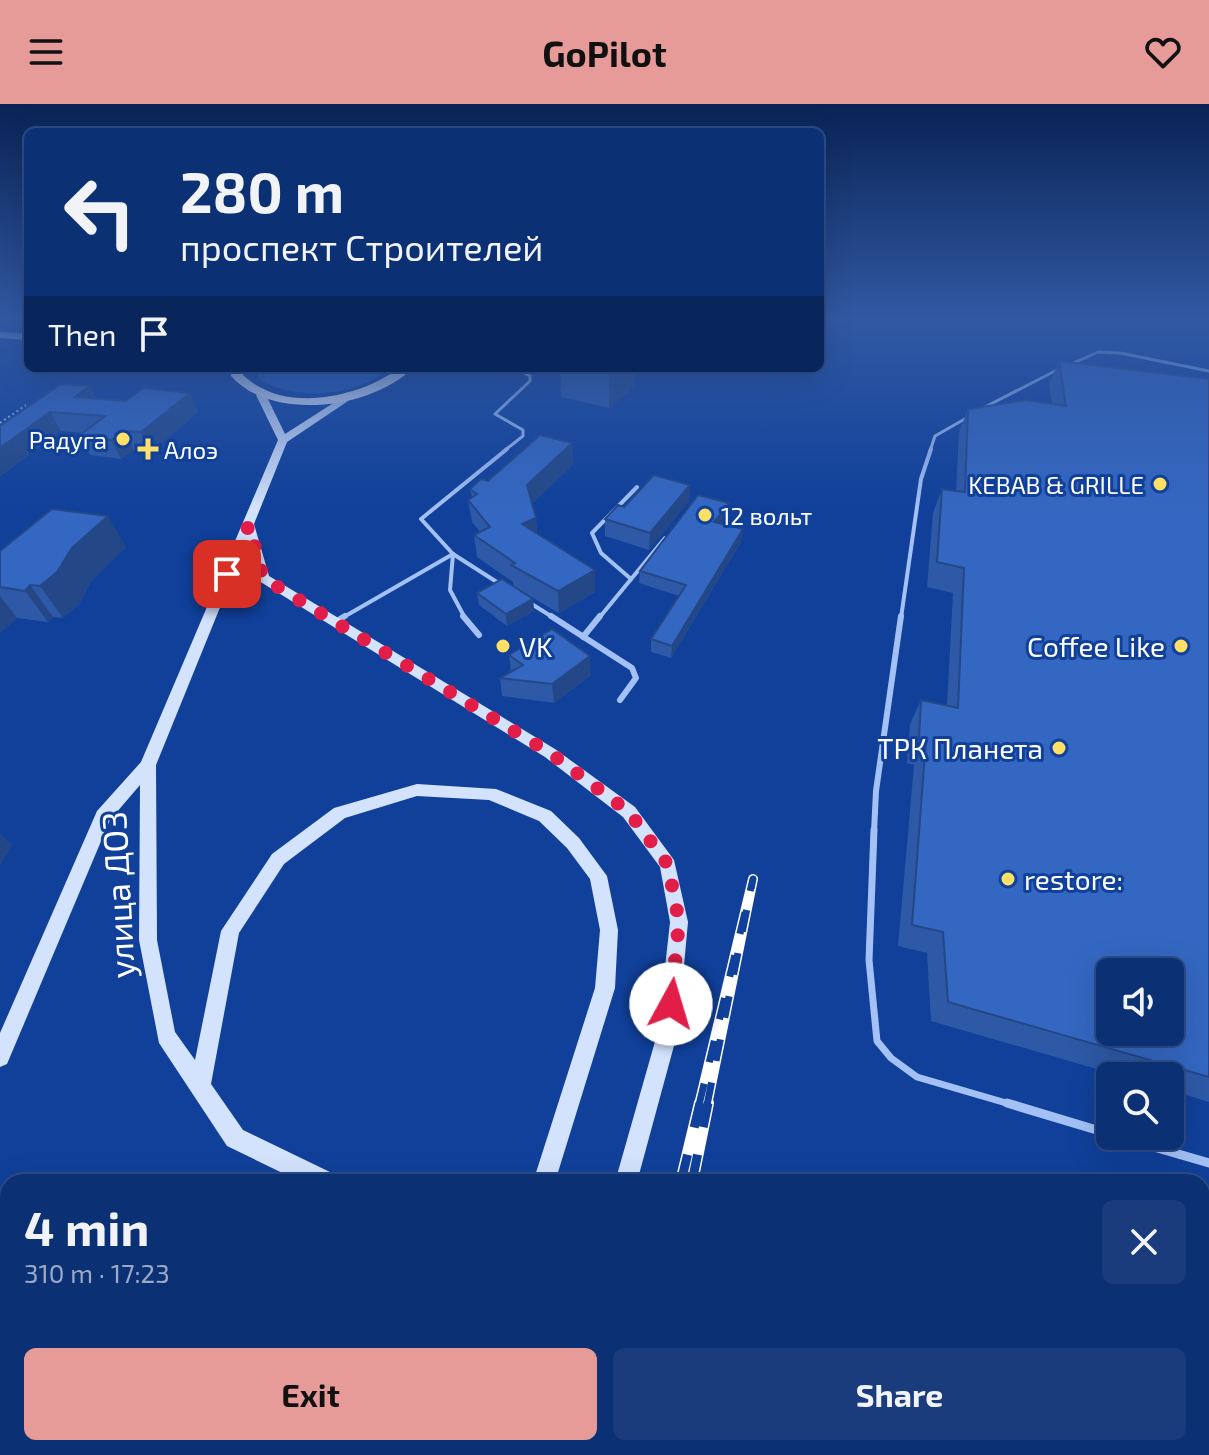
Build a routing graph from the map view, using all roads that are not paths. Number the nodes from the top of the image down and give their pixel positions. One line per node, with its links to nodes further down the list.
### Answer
1 (242, 383): 5 (main road)
2 (384, 383): 6 (main road)
3 (528, 383): 11 (lane)
4 (1033, 383): 22 (lane)
5 (261, 395): 6 (main road); 7 (main road)
6 (352, 395): 7 (main road)
7 (283, 440): 9 (main road)
8 (637, 487): 12 (lane)
9 (249, 525): 15 (main road); 19 (main road)
10 (667, 535): 12 (lane)
11 (453, 554): 13 (lane); 15 (lane); 16 (lane)
12 (631, 579): 17 (lane)
13 (505, 587)
14 (518, 595): 17 (lane)
15 (335, 622): 27 (main road)
16 (479, 635)
17 (583, 637): 18 (lane)
18 (620, 700)
19 (148, 765): 20 (main road); 21 (main road, улица ДОЗ)
20 (0, 1057)
21 (200, 1086): 25 (main road, улица ДОЗ); 26 (main road)
22 (1096, 1130)
23 (1163, 1150): 24 (lane)
24 (1206, 1163)
25 (309, 1174)
26 (547, 1174)
27 (628, 1174)

